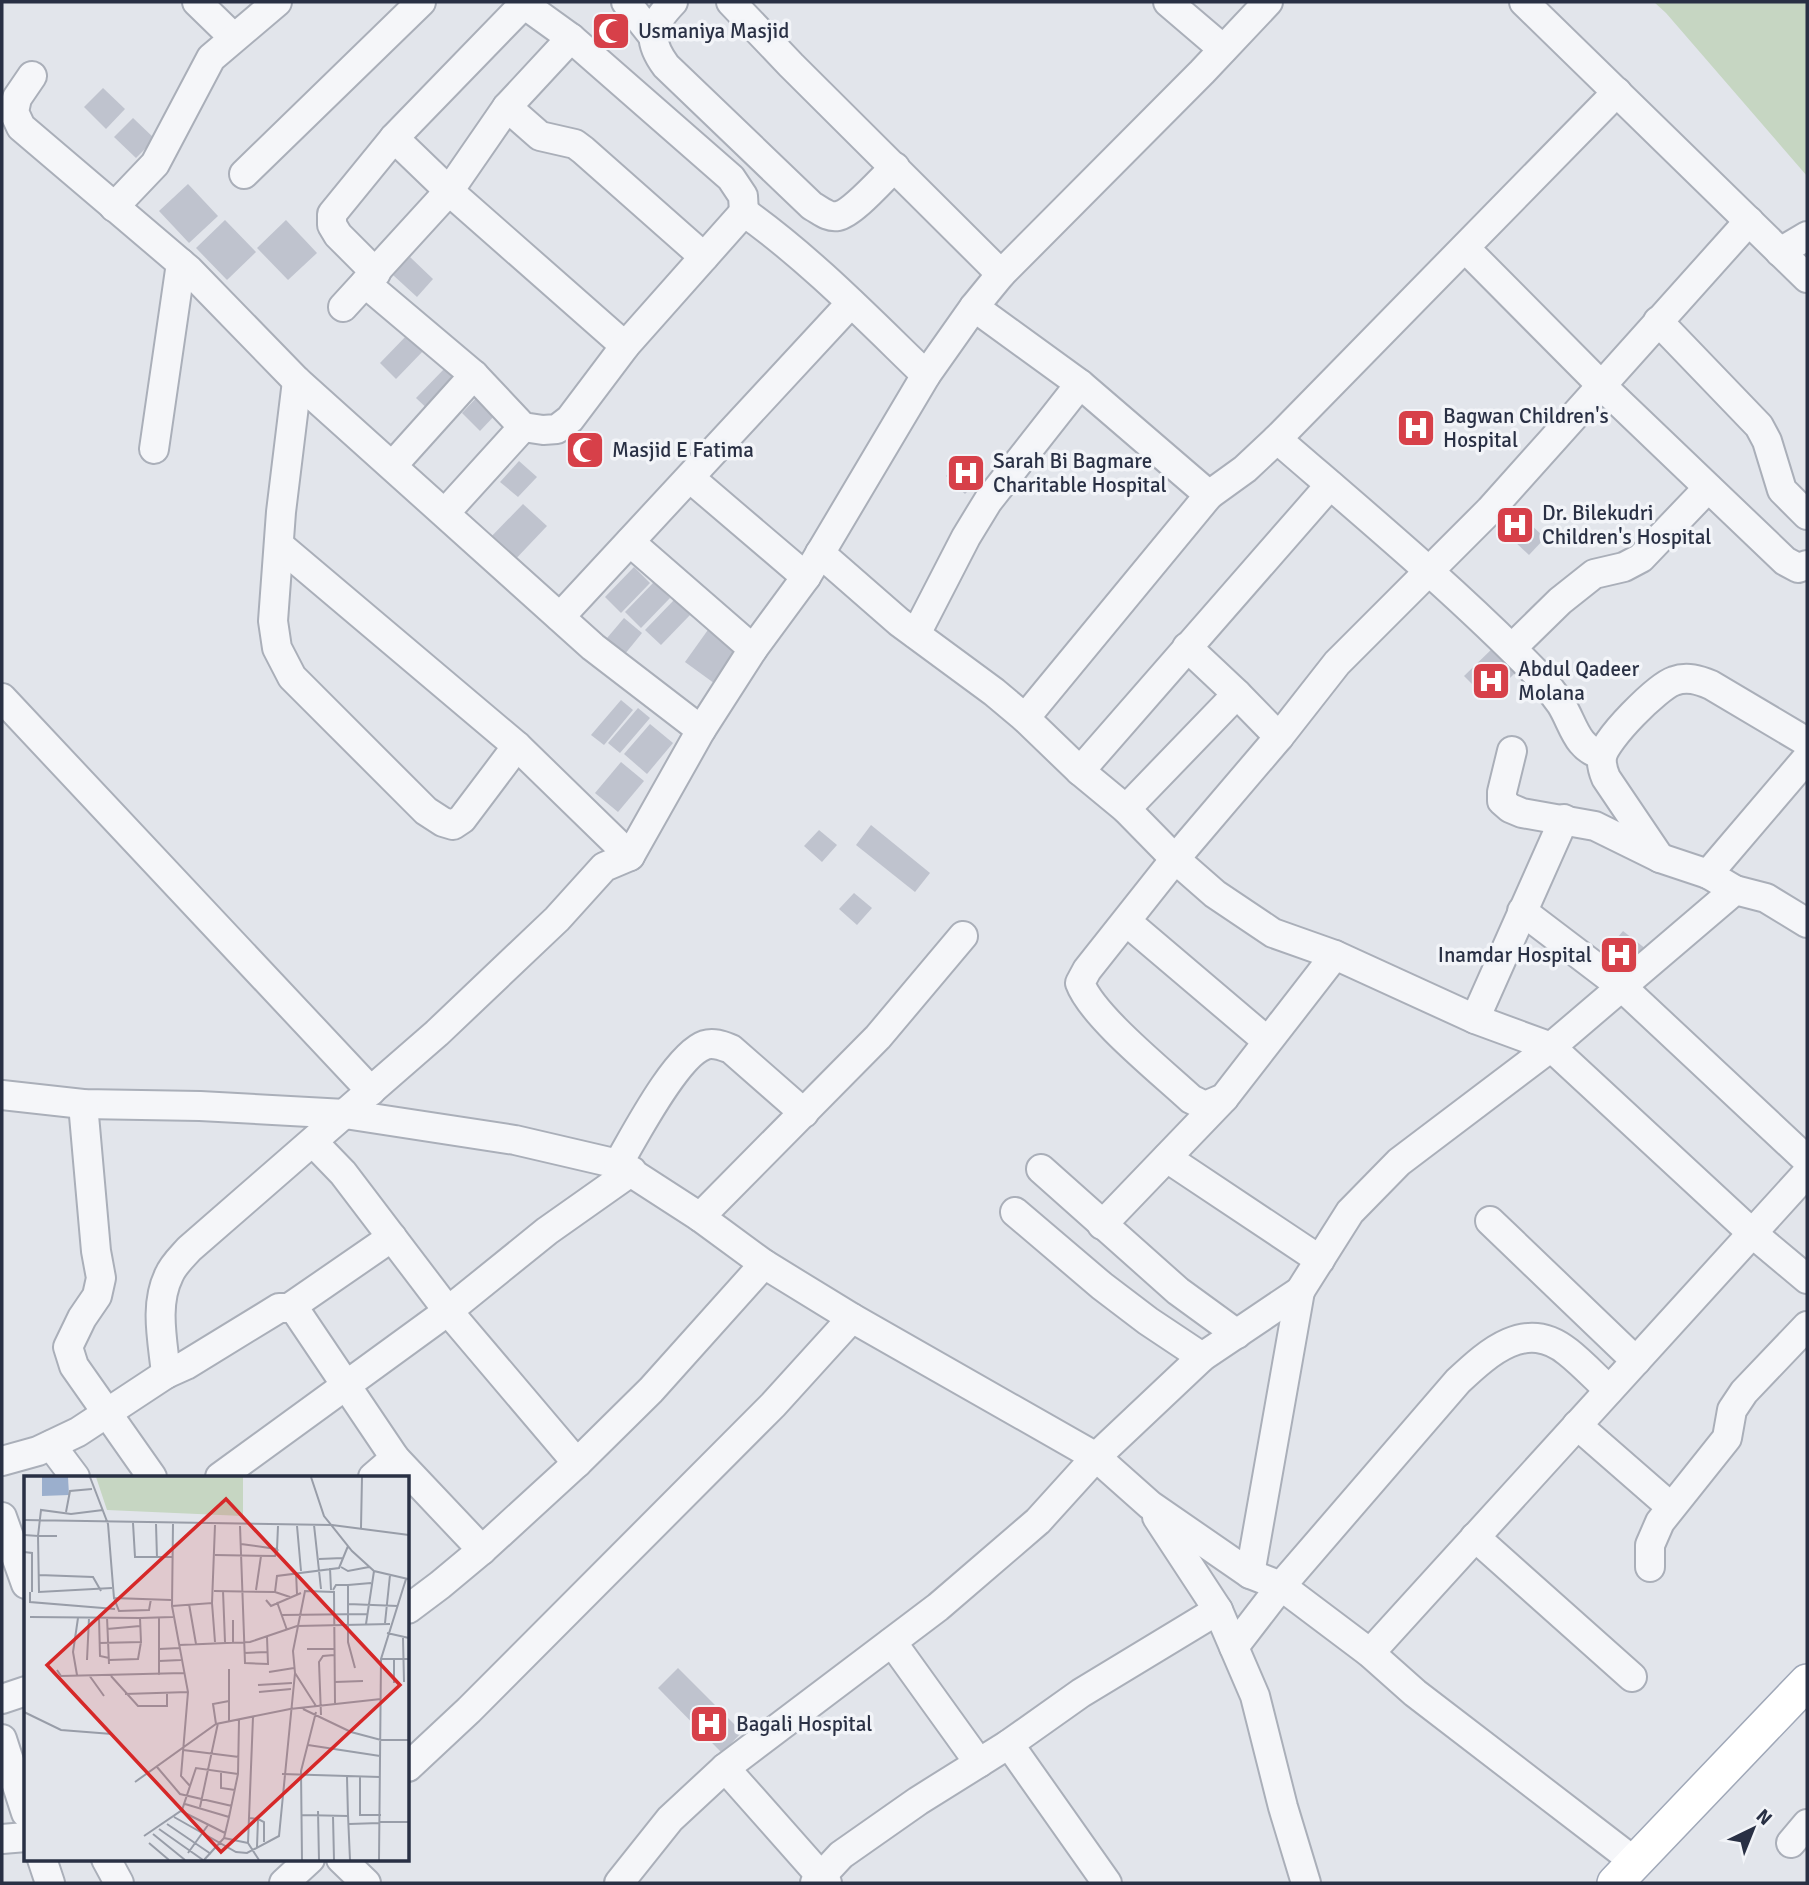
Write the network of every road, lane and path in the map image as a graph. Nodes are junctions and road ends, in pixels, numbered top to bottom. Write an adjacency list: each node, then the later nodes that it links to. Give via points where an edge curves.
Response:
1 (197, 2): 12 (street)
2 (277, 2): 12 (street)
3 (421, 2): 20 (street)
4 (626, 2): 11 (street)
5 (673, 2): 11 (street, via 660,15)
6 (732, 2): 19 (street)
7 (1168, 2): 14 (street)
8 (1268, 2): 14 (street)
9 (1524, 2): 16 (street)
10 (523, 3): 13 (street); 18 (street)
11 (653, 36): 19 (street, via 655,51 666,66 812,206 827,215 839,216 852,207)
12 (233, 37): 22 (street, via 211,58 155,164)
13 (571, 38): 17 (street); 23 (street, via 732,178 743,195)
14 (1223, 49): 30 (street)
15 (32, 76): 22 (street, via 17,98 14,112 21,127)
16 (1617, 92): 24 (street); 26 (street)
17 (508, 107): 21 (street); 28 (street, via 540,136 583,150)
18 (394, 138): 21 (street); 31 (street, via 332,214 332,225)
19 (895, 167): 30 (street)
20 (244, 174)
21 (449, 191): 31 (street); 37 (street)
22 (114, 207): 29 (street)
23 (744, 212): 28 (street); 33 (street)
24 (1749, 221): 27 (street); 36 (street)
25 (1807, 236): 27 (street)
26 (1465, 248): 42 (street); 44 (street)
27 (1780, 252): 32 (street)
28 (704, 257): 37 (street)
29 (181, 263): 40 (street); 45 (street)
30 (1001, 274): 35 (street)
31 (371, 278): 34 (street); 38 (street)
32 (1807, 278)
33 (851, 303): 39 (street); 47 (street)
34 (343, 307)
35 (974, 307): 39 (street); 41 (street)
36 (1658, 321): 42 (street); 52 (street, via 1759,426 1782,490)
37 (625, 346): 43 (street, via 570,419 557,429)
38 (474, 375): 43 (street); 46 (street)
39 (926, 375): 55 (street)
40 (297, 381): 46 (street); 54 (street)
41 (1080, 384): 50 (street); 59 (street, via 988,501)
42 (1601, 385): 49 (street); 57 (street)
43 (523, 427): 51 (street)
44 (1277, 439): 48 (street); 50 (street)
45 (154, 449)
46 (393, 465): 51 (street)
47 (690, 478): 53 (street); 55 (street)
48 (1330, 485): 57 (street); 60 (street)
49 (1708, 488): 56 (street, via 1785,561 1798,568); 61 (street, via 1641,558 1594,573)
50 (1209, 495): 65 (street)
51 (445, 513): 58 (street)
52 (1807, 515)
53 (630, 542): 58 (street); 62 (street)
54 (279, 545): 69 (street); 69 (street, via 273,621 277,648 292,677 426,811 453,825 462,819)
55 (813, 565): 59 (street); 62 (street)
56 (1807, 565)
57 (1429, 571): 61 (street); 67 (street, via 1337,663)
58 (560, 617): 66 (street)
59 (916, 634): 65 (street)
60 (1187, 647): 63 (street); 73 (street)
61 (1511, 648): 71 (street, via 1544,681 1577,738 1590,752)
62 (754, 649): 66 (street)
63 (1237, 694): 67 (street); 74 (street)
64 (2, 698): 90 (street)
65 (1026, 718): 73 (street)
66 (701, 730): 76 (street)
67 (1279, 737): 78 (street)
68 (1807, 742): 71 (street, via 1695,678 1675,681 1660,690 1611,739)
69 (517, 746): 76 (street)
70 (1512, 751): 75 (street, via 1502,801 1522,813)
71 (1602, 755): 77 (street, via 1606,778)
72 (1807, 758): 79 (street)
73 (1080, 771): 74 (street)
74 (1126, 809): 78 (street)
75 (1564, 819): 77 (street, via 1595,826); 81 (street)
76 (630, 856): 90 (street, via 604,867 557,919)
77 (1660, 858): 79 (street)
78 (1175, 859): 83 (street); 85 (street, via 1215,894 1273,933)
79 (1708, 874): 80 (street)
80 (1735, 890): 82 (street, via 1766,898); 86 (street)
81 (1522, 911): 86 (street); 87 (street)
82 (1807, 921)
83 (1127, 922): 88 (street); 92 (street, via 1087,970 1080,983 1084,995 1191,1099 1205,1106)
84 (963, 936): 94 (street, via 878,1037)
85 (1335, 955): 87 (street); 88 (street)
86 (1622, 987): 89 (street); 98 (street)
87 (1475, 1019): 89 (street)
88 (1266, 1040): 92 (street)
89 (1551, 1047): 106 (street); 108 (street, via 1390,1170 1350,1212)
90 (371, 1091): 95 (street)
91 (2, 1095): 93 (street)
92 (1224, 1098): 97 (street)
93 (83, 1104): 95 (street); 122 (street, via 102,1278 68,1347 74,1366)
94 (804, 1112): 99 (street, via 731,1049 705,1044 670,1079); 103 (street)
95 (345, 1114): 96 (street); 99 (street, via 515,1140)
96 (313, 1142): 107 (street); 119 (street, via 189,1249 170,1272 160,1321)
97 (1167, 1158): 105 (street); 108 (street)
98 (1807, 1160)
99 (625, 1168): 103 (street); 113 (street)
100 (1041, 1169): 105 (street)
101 (1807, 1173): 106 (street)
102 (1015, 1212): 117 (street, via 1111,1293)
103 (700, 1217): 109 (street)
104 (1490, 1221): 118 (street)
105 (1102, 1225): 116 (street, via 1178,1291)
106 (1752, 1233): 110 (street); 118 (street)
107 (392, 1237): 112 (street); 113 (street)
108 (1320, 1260): 111 (street)
109 (764, 1264): 114 (street); 128 (street)
110 (1807, 1279)
111 (1300, 1291): 116 (street); 139 (street)
112 (289, 1308): 119 (street, via 279,1308); 120 (street, via 296,1311)
113 (448, 1311): 120 (street); 128 (street)
114 (852, 1318): 125 (street); 154 (street, via 773,1405)
115 (1807, 1326): 134 (street, via 1744,1392 1732,1410 1727,1438)
116 (1237, 1334): 117 (street)
117 (1202, 1357): 125 (street)
118 (1636, 1360): 121 (street)
119 (166, 1374): 122 (street)
120 (346, 1386): 126 (street); 131 (street)
121 (1609, 1390): 123 (street); 141 (street, via 1566,1350 1540,1338 1510,1341 1488,1353 1458,1381)
122 (108, 1411): 124 (street); 130 (street)
123 (1577, 1425): 134 (street); 136 (street)
124 (51, 1445): 127 (street); 129 (street)
125 (1096, 1457): 133 (street); 144 (street, via 1038,1521)
126 (395, 1458): 132 (street); 137 (street)
127 (2, 1461)
128 (578, 1463): 137 (street)
129 (74, 1476)
130 (151, 1476)
131 (221, 1476)
132 (374, 1476)
133 (1150, 1505): 139 (street); 143 (street)
134 (1671, 1507): 138 (street, via 1650,1545)
135 (2, 1517): 140 (street)
136 (1475, 1537): 146 (street); 147 (street)
137 (482, 1550): 142 (street)
138 (1650, 1567)
139 (1250, 1574): 141 (street)
140 (24, 1578)
141 (1281, 1586): 145 (street); 146 (street)
142 (410, 1608)
143 (1218, 1610): 145 (street); 152 (street, via 1081,1693)
144 (892, 1642): 153 (street); 155 (street)
145 (1234, 1647): 171 (street, via 1255,1696)
146 (1370, 1653): 163 (street)
147 (1632, 1676)
148 (1807, 1682): 163 (main road)
149 (24, 1692): 150 (street)
150 (2, 1699)
151 (2, 1739): 156 (street)
152 (1009, 1744): 153 (street); 170 (street)
153 (979, 1763): 164 (street, via 861,1840 841,1855)
154 (410, 1765)
155 (724, 1768): 164 (street); 169 (street, via 670,1819)
156 (24, 1806)
157 (24, 1837): 158 (street)
158 (2, 1839)
159 (41, 1860): 165 (street)
160 (107, 1860): 166 (street)
161 (309, 1860): 167 (street)
162 (342, 1860): 168 (street)
163 (1625, 1872)
164 (821, 1881)
165 (50, 1883)
166 (119, 1883)
167 (284, 1883)
168 (366, 1883)
169 (619, 1883)
170 (1107, 1883)
171 (1306, 1883)

